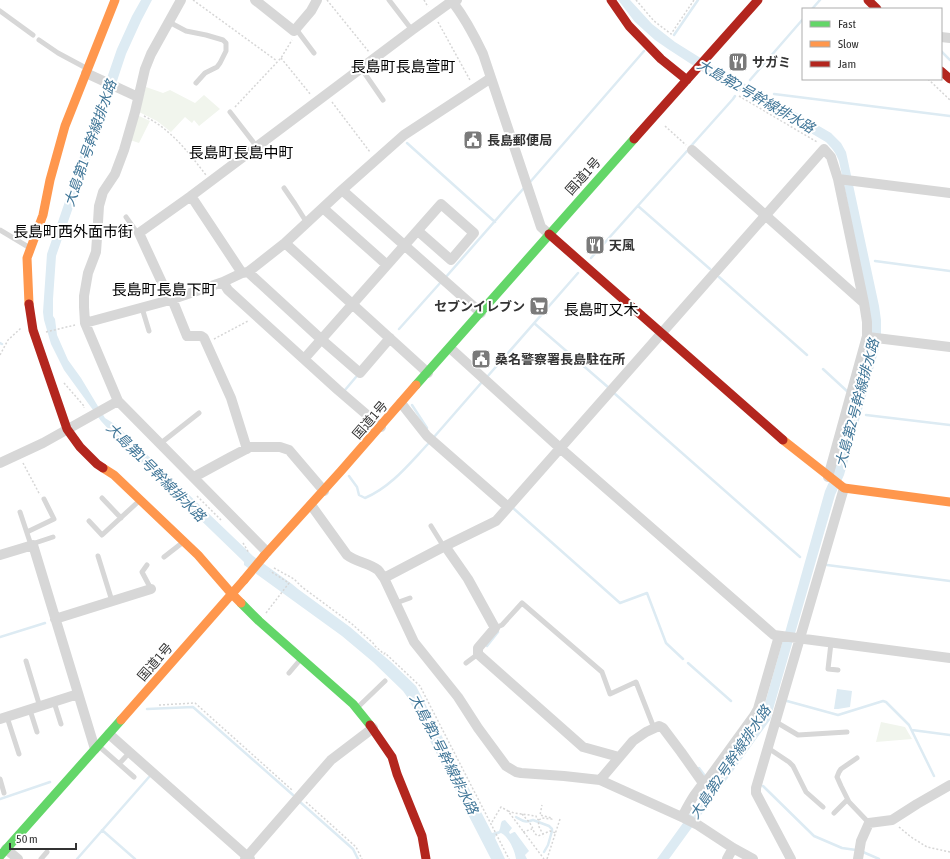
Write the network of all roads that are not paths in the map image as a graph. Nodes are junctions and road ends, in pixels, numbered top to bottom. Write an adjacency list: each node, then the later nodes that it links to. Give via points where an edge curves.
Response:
1 (115, 0): 19 (main road)
2 (181, 0): 12 (street)
3 (255, 0): 13 (street)
4 (317, 0): 13 (street)
5 (389, 0): 14 (lane)
6 (611, 0): 23 (main road, via 629,26 661,59)
7 (758, 0): 23 (main road, 国道1号)
8 (868, 0): 10 (main road)
9 (454, 1): 14 (street); 21 (street, via 477,42)
10 (876, 8)
11 (0, 11): 15 (lane)
12 (169, 22): 24 (lane, via 186,31 206,34 226,43 226,52 220,63); 25 (street, via 151,54)
13 (295, 30): 17 (lane)
14 (412, 30): 18 (street)
15 (34, 35)
16 (39, 40): 19 (lane)
17 (314, 53)
18 (361, 68): 26 (lane); 28 (street)
19 (87, 70): 25 (street); 45 (main road, via 65,126 43,214)
20 (942, 71): 22 (main road)
21 (492, 78): 32 (street, via 404,135); 42 (street, via 541,227)
22 (950, 79)
23 (687, 80): 42 (main road, 国道1号)
24 (196, 83)
25 (138, 98): 54 (street, via 118,167 100,199 96,252 86,285)
26 (383, 100)
27 (230, 112): 28 (lane)
28 (257, 147): 34 (street)
29 (692, 150): 36 (street)
30 (839, 179): 33 (street); 36 (street, via 831,157 824,149); 50 (street)
31 (284, 188): 38 (lane)
32 (342, 190): 35 (street); 44 (street)
33 (950, 193)
34 (191, 196): 41 (street); 47 (street)
35 (323, 208): 38 (street); 46 (street)
36 (766, 215): 50 (street); 56 (street)
37 (126, 218): 41 (lane)
38 (306, 223): 43 (street)
39 (0, 230): 45 (lane)
40 (418, 231): 40 (street, via 441,204 474,233 451,260); 44 (street)
41 (138, 232): 49 (street)
42 (549, 234): 53 (main road, 国道1号); 56 (main road)
43 (285, 243): 47 (street); 51 (street)
44 (405, 245): 46 (street); 53 (street)
45 (31, 249): 68 (main road, via 27,258 33,330)
46 (387, 265): 51 (street)
47 (245, 273): 48 (street); 59 (street)
48 (223, 282): 49 (street); 62 (street, via 228,290)
49 (171, 300): 52 (street); 71 (street, via 187,336 204,338 231,398)
50 (864, 303): 74 (street, via 868,322 867,336)
51 (352, 304): 58 (street); 59 (street)
52 (142, 308): 54 (street); 55 (lane)
53 (480, 313): 61 (main road, 国道1号)
54 (85, 323): 64 (street)
55 (149, 331)
56 (662, 333): 70 (street); 74 (main road)
57 (868, 336): 60 (street)
58 (390, 338): 59 (street, via 360,373); 63 (street)
59 (322, 340): 62 (street)
60 (950, 347)
61 (450, 348): 63 (main road, 国道1号); 70 (street)
62 (304, 359): 67 (street)
63 (428, 373): 65 (main road, 国道1号)
64 (114, 403): 68 (street); 69 (street)
65 (401, 403): 67 (main road, 国道1号); 82 (street, via 427,436)
66 (199, 413): 69 (lane)
67 (381, 427): 76 (main road, 国道1号)
68 (68, 430): 72 (street); 79 (main road, via 97,464 114,475)
69 (161, 443): 73 (street)
70 (560, 448): 82 (street); 105 (street, via 774,635)
71 (247, 449): 73 (street); 76 (street, via 280,447 289,450)
72 (0, 463)
73 (194, 477): 92 (street)
74 (828, 477): 75 (main road)
75 (843, 487): 80 (main road); 106 (street)
76 (324, 491): 81 (main road, 国道1号)
77 (102, 498): 84 (lane)
78 (44, 499): 87 (lane, via 54,519)
79 (140, 500): 84 (lane); 89 (main road)
80 (950, 502)
81 (311, 505): 92 (main road, 国道1号); 97 (street, via 347,555 378,570)
82 (508, 507): 91 (street, via 496,521)
83 (20, 512): 87 (lane)
84 (121, 518): 85 (lane, via 102,535)
85 (89, 522)
86 (431, 526): 91 (lane)
87 (26, 532): 90 (lane)
88 (53, 537): 90 (lane)
89 (184, 541): 95 (lane); 99 (main road)
90 (32, 545): 93 (street); 103 (street)
91 (444, 546): 97 (street); 104 (street, via 468,579)
92 (266, 554): 99 (main road, 国道1号, bridge)
93 (0, 555)
94 (98, 556): 101 (lane)
95 (164, 557)
96 (147, 564): 98 (lane, via 142,572)
97 (384, 578): 102 (street)
98 (151, 588): 101 (street)
99 (231, 594): 110 (main road); 127 (main road, 国道1号)
100 (410, 598): 102 (lane)
101 (112, 601): 103 (street)
102 (396, 603): 137 (street, via 414,642 458,697 506,766 521,773)
103 (55, 619): 116 (street)
104 (495, 628): 108 (street, via 478,648); 124 (lane, via 502,625 522,603 602,672 610,694 636,682)
105 (780, 636): 106 (street); 138 (street, via 758,709)
106 (798, 638): 107 (street); 121 (street)
107 (831, 643): 109 (street); 113 (lane, via 828,669)
108 (478, 654): 112 (lane); 132 (street, via 583,747)
109 (950, 658)
110 (302, 659): 114 (lane); 119 (main road)
111 (26, 661): 118 (lane)
112 (466, 663)
113 (838, 670)
114 (289, 673)
115 (385, 681): 119 (lane)
116 (78, 694): 117 (street); 128 (street)
117 (54, 702): 118 (street); 122 (lane)
118 (35, 708): 120 (street); 125 (lane)
119 (356, 709): 123 (main road)
120 (4, 718): 131 (lane)
121 (776, 722): 126 (lane, via 798,735); 129 (street)
122 (61, 724)
123 (372, 728): 149 (street, via 331,760); 152 (main road, via 392,757 422,836)
124 (654, 728): 132 (street, via 633,741); 138 (street, via 663,728)
125 (37, 732)
126 (847, 732)
127 (109, 734): 128 (main road, 国道1号); 130 (street)
128 (97, 748): 134 (lane); 147 (main road, 国道1号)
129 (768, 748): 142 (lane, via 793,766 806,792); 155 (street, via 756,793)
130 (130, 752): 134 (lane); 149 (street)
131 (19, 754)
132 (619, 757): 137 (street)
133 (857, 758): 141 (lane, via 839,772 838,777)
134 (120, 764): 135 (lane)
135 (134, 777)
136 (0, 779): 140 (lane)
137 (600, 780): 144 (street)
138 (703, 783): 144 (street, via 692,797)
139 (950, 785): 145 (street, via 892,820)
140 (4, 793)
141 (847, 800): 143 (lane); 145 (lane)
142 (823, 808)
143 (834, 813)
144 (683, 818): 146 (street)
145 (869, 823): 156 (street, via 861,841)
146 (733, 848): 153 (street); 154 (street)
147 (3, 852): 150 (street)
148 (47, 852): 151 (lane)
149 (247, 858)
150 (18, 859)
151 (41, 859)
152 (426, 859)
153 (727, 859)
154 (753, 859)
155 (792, 859)
156 (858, 859)

